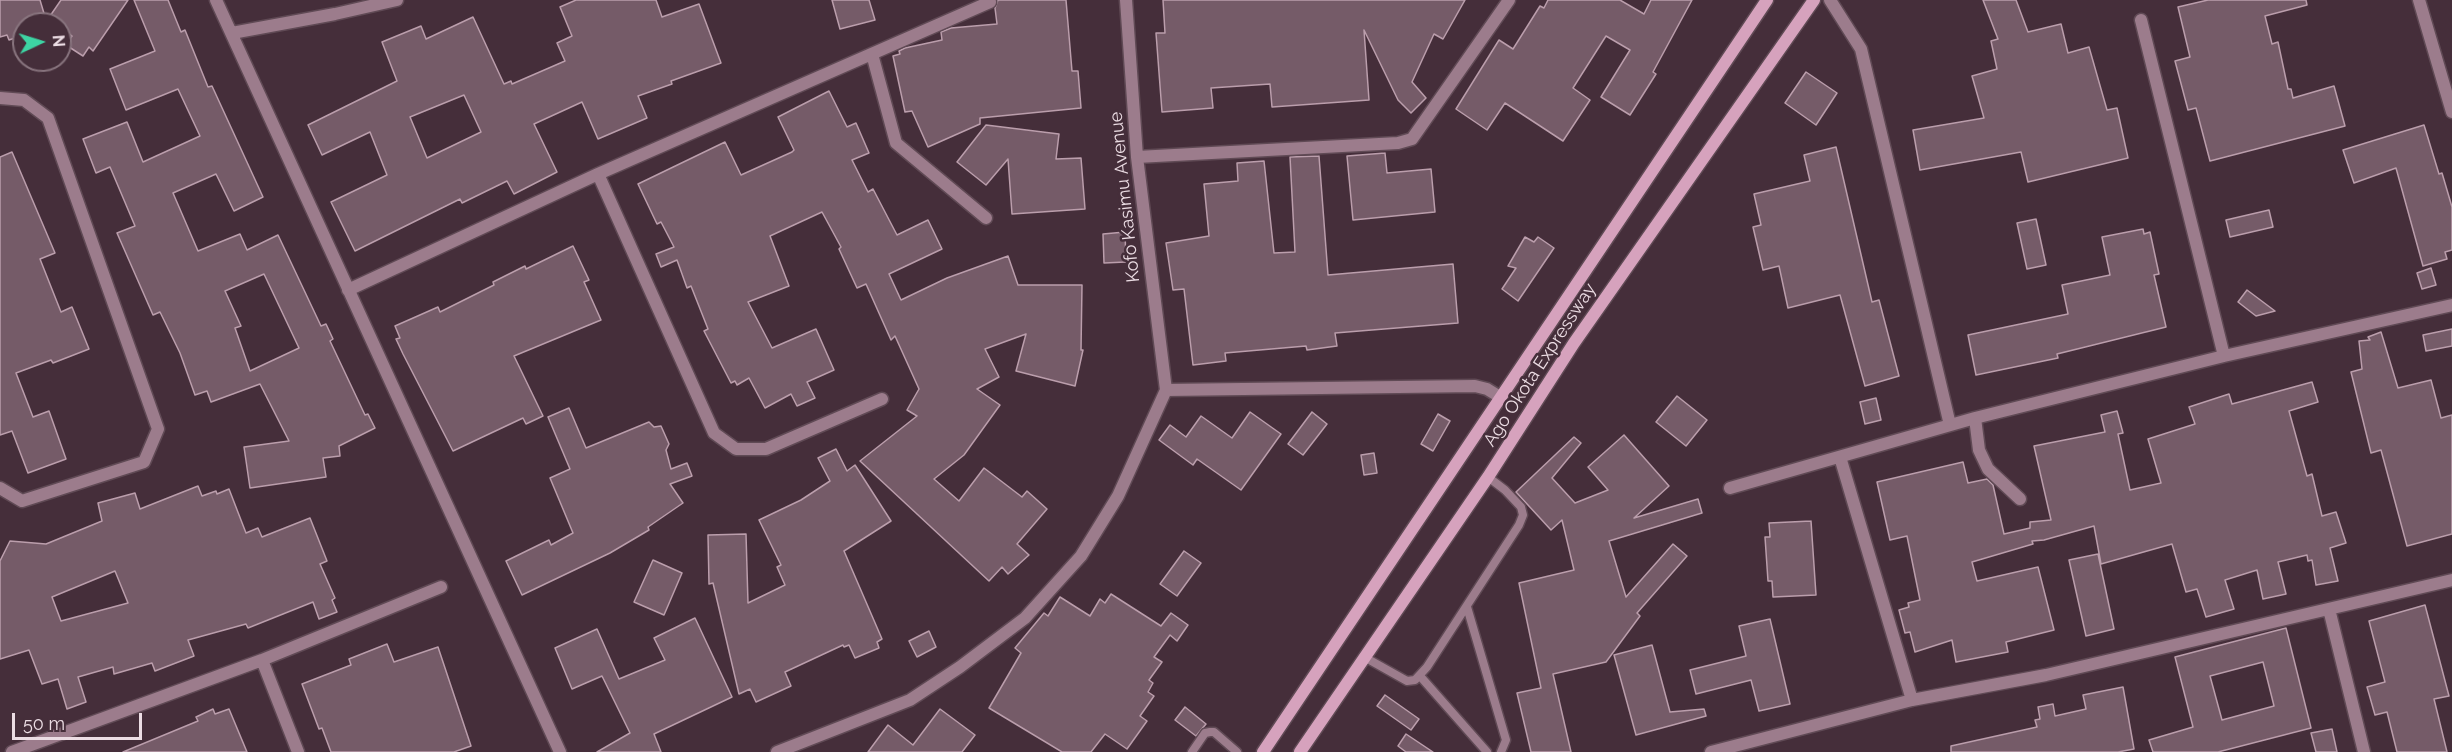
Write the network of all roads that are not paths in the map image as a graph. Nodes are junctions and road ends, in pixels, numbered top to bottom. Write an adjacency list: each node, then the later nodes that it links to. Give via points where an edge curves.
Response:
1 (216, 0): 11 (street)
2 (397, 0): 11 (street)
3 (1126, 0): 15 (street, Kofo Kasimu Avenue)
4 (1509, 0): 15 (street, via 1412,139 1398,143)
5 (1767, 0): 22 (main road, Ago Okota Expressway)
6 (1814, 0): 27 (main road, Ago Okota Expressway, via 1574,343)
7 (1830, 0): 25 (street, via 1861,49)
8 (2419, 0): 14 (street)
9 (990, 2): 12 (street)
10 (2141, 20): 20 (street)
11 (232, 33): 18 (street)
12 (872, 54): 16 (street); 17 (street, via 896,143)
13 (0, 98): 28 (street, via 24,100 48,118 158,429 144,462 22,501)
14 (2452, 112)
15 (1137, 157): 21 (street, Kofo Kasimu Avenue)
16 (598, 174): 18 (street); 23 (street, via 714,434 736,449 766,449)
17 (986, 218)
18 (348, 290): 41 (street)
19 (2452, 305): 20 (street)
20 (2224, 356): 24 (street)
21 (1166, 390): 22 (street, via 1463,386 1486,389); 42 (street, via 1106,516 1081,556 1025,618 910,700)
22 (1500, 397): 45 (main road, Ago Okota Expressway)
23 (882, 399)
24 (1975, 418): 25 (street); 30 (street, via 1979,450 1988,470)
25 (1950, 425): 26 (street)
26 (1840, 457): 29 (street); 38 (street)
27 (1488, 477): 33 (lane, via 1521,507 1523,515); 35 (main road, Ago Okota Expressway)
28 (0, 488)
29 (1730, 488)
30 (2020, 499)
31 (2452, 580): 34 (street)
32 (441, 587): 36 (street)
33 (1467, 607): 37 (lane); 48 (lane, via 1506,741)
34 (2329, 609): 38 (street, via 2046,675); 50 (street)
35 (1366, 658): 37 (lane, via 1407,681); 46 (main road, Ago Okota Expressway)
36 (262, 660): 39 (street); 40 (street)
37 (1420, 676): 47 (lane)
38 (1912, 700): 49 (street)
39 (12, 752)
40 (298, 752)
41 (560, 752)
42 (777, 752)
43 (1192, 752): 44 (lane, via 1205,733 1214,732)
44 (1237, 752)
45 (1263, 752)
46 (1300, 752)
47 (1487, 752)
48 (1501, 752)
49 (1711, 752)
50 (2364, 752)

